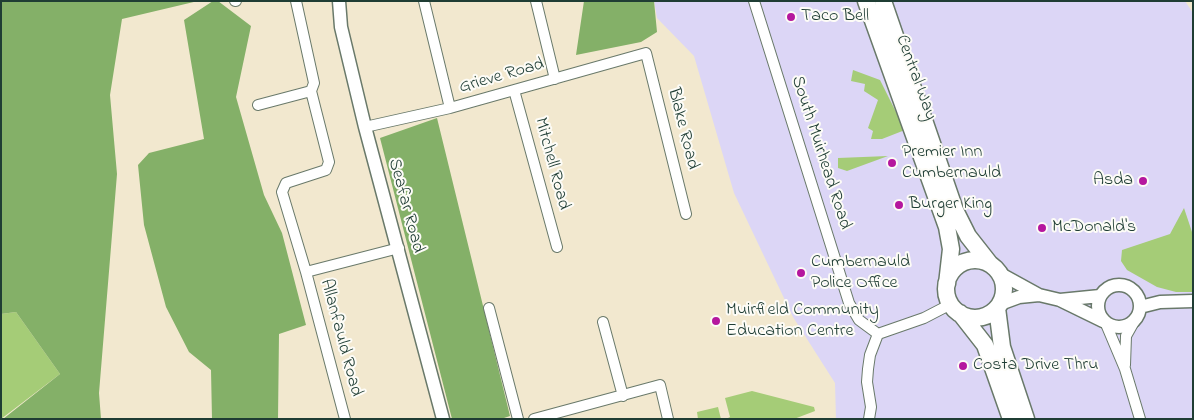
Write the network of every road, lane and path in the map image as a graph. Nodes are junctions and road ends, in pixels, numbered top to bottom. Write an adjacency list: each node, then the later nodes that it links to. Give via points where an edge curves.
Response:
1 (296, 1): 14 (street, via 314,84)
2 (339, 1): 17 (street, Seafar Road, via 341,28)
3 (424, 1): 16 (street)
4 (536, 1): 12 (street)
5 (754, 1): 35 (street, South Muirhead Road, via 849,303 859,320)
6 (860, 1): 10 (main road)
7 (866, 1): 10 (main road, Central Way)
8 (883, 1): 10 (main road, Central Way)
9 (888, 1): 10 (main road)
10 (885, 30): 21 (main road, Central Way, via 955,210 968,236); 23 (main road, Central Way, via 947,227 952,249)
11 (646, 53): 12 (street, Grieve Road); 18 (street, Blake Road)
12 (555, 79): 13 (street, Grieve Road)
13 (514, 90): 16 (street, Grieve Road); 19 (street, Mitchell Road)
14 (310, 91): 15 (street); 22 (street, via 329,162 326,170 286,183 282,192)
15 (258, 105)
16 (450, 108): 17 (street, Grieve Road)
17 (365, 127): 20 (street, Seafar Road)
18 (686, 214)
19 (557, 247)
20 (399, 248): 22 (street, Allanfauld Road); 39 (street, Seafar Road)
21 (995, 269): 23 (main road, via 976,260 961,264 953,270); 24 (street); 28 (main road, via 1004,292)
22 (306, 272): 38 (street, Allanfauld Road)
23 (947, 284): 31 (main road, via 947,292)
24 (1039, 295): 26 (street); 28 (street, via 1019,297)
25 (1100, 296): 26 (street); 29 (street, via 1108,288 1127,287 1137,295); 34 (street, via 1097,306)
26 (1060, 300): 34 (street)
27 (1193, 301): 29 (street, via 1160,302)
28 (998, 306): 31 (main road, via 987,315 976,318); 45 (main road, via 1002,347)
29 (1140, 307): 32 (street)
30 (489, 308): 40 (street)
31 (956, 309): 35 (street); 44 (main road, via 985,345)
32 (1135, 320): 34 (street, via 1118,328); 36 (street, via 1126,336)
33 (603, 322): 37 (street)
34 (1104, 322): 36 (street)
35 (878, 334): 43 (street, via 870,355 867,382 871,407)
36 (1125, 368): 46 (street)
37 (622, 396): 41 (street); 42 (street, via 660,385)
38 (345, 419)
39 (443, 419)
40 (518, 419)
41 (534, 419)
42 (668, 419)
43 (869, 419)
44 (1011, 419)
45 (1026, 419)
46 (1140, 419)

